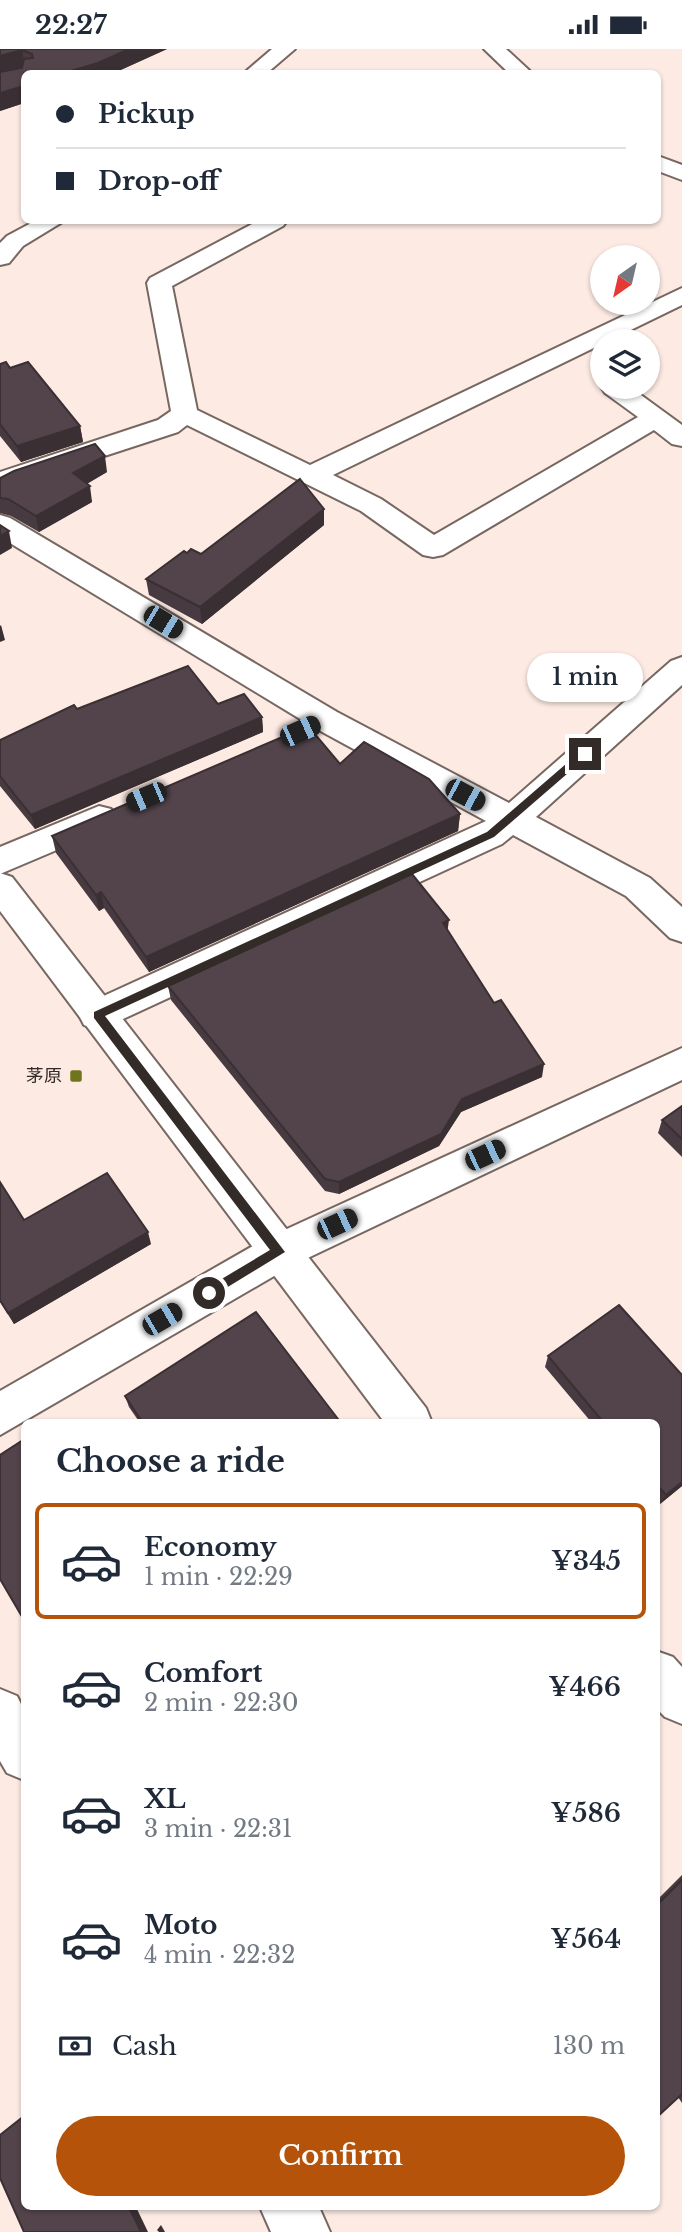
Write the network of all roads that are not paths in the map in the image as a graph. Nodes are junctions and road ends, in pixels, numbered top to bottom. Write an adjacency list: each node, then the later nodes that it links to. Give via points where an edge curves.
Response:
1 (285, 49): 3 (street)
2 (494, 49): 4 (street)
3 (258, 70)
4 (518, 70)
5 (661, 164): 6 (street)
6 (682, 173)
7 (45, 224): 9 (street)
8 (269, 224): 14 (street, via 159,283)
9 (5, 242)
10 (682, 295): 11 (street)
11 (564, 349): 12 (street); 17 (street)
12 (590, 369)
13 (630, 399): 15 (street)
14 (184, 414): 17 (street); 18 (street, via 168,426)
15 (656, 418): 16 (street); 17 (street, via 433,548 371,505)
16 (682, 438)
17 (311, 475)
18 (0, 481)
19 (0, 524): 21 (street)
20 (682, 668): 24 (street)
21 (326, 720): 22 (street); 24 (street)
22 (287, 736)
23 (121, 808): 25 (street)
24 (511, 820): 27 (street, via 638,887); 28 (street, via 490,835)
25 (0, 861)
26 (0, 886): 28 (street)
27 (682, 928)
28 (97, 1015): 30 (street)
29 (682, 1063): 30 (street)
30 (279, 1252): 31 (street); 32 (street)
31 (0, 1414)
32 (408, 1419)
33 (660, 1678): 34 (street)
34 (682, 1700)
35 (0, 1713): 36 (street)
36 (21, 1751)
37 (290, 2210): 38 (street)
38 (302, 2232)

